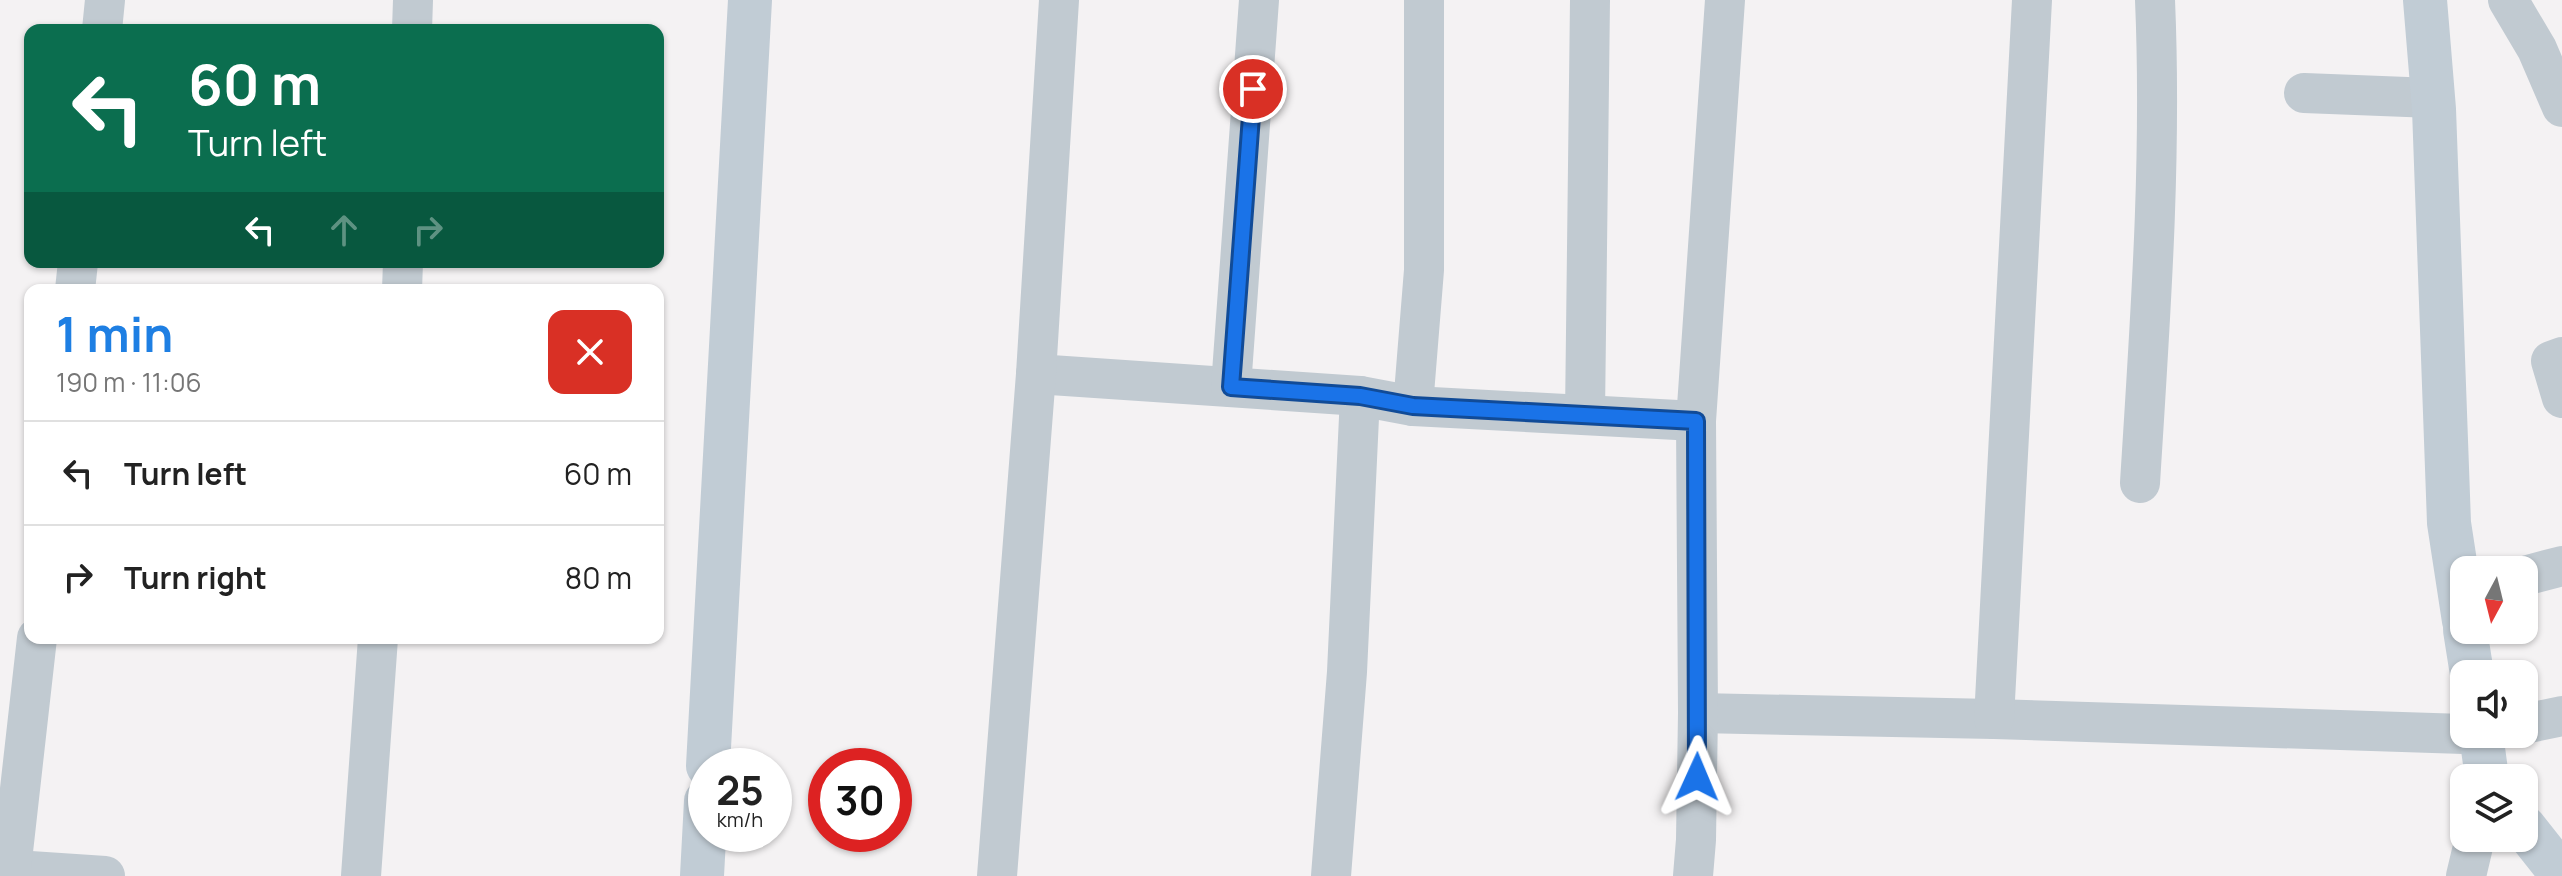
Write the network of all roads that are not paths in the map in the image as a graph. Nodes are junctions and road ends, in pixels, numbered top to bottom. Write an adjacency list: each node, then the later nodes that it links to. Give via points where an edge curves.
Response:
1 (105, 0): 13 (street)
2 (413, 0): 14 (street)
3 (750, 0): 37 (street)
4 (1059, 0): 19 (street)
5 (1259, 0): 20 (street)
6 (1424, 0): 23 (street, via 1424,270)
7 (1590, 0): 24 (street)
8 (1725, 0): 25 (street)
9 (2032, 0): 34 (street)
10 (2155, 0): 26 (street, via 2156,225)
11 (2425, 0): 16 (street)
12 (2508, 0): 17 (street)
13 (103, 24)
14 (412, 24)
15 (2304, 93): 16 (street)
16 (2433, 98): 27 (street)
17 (2562, 107)
18 (2562, 357): 22 (street, via 2551,361)
19 (1036, 374): 20 (street); 46 (street)
20 (1231, 387): 21 (street)
21 (1360, 396): 23 (street); 47 (street)
22 (2562, 398)
23 (1413, 406): 24 (street)
24 (1585, 415): 25 (street)
25 (1696, 421): 32 (street)
26 (2140, 483)
27 (2454, 556)
28 (2562, 566): 29 (street)
29 (2538, 572)
30 (36, 644): 41 (street)
31 (378, 644): 44 (street)
32 (1698, 713): 34 (street); 48 (street)
33 (2562, 716): 35 (street)
34 (1994, 719): 36 (street)
35 (2538, 721)
36 (2450, 733)
37 (709, 748)
38 (2538, 845): 42 (street)
39 (703, 852): 45 (street)
40 (2472, 852): 49 (street)
41 (5, 869): 43 (street)
42 (2562, 875)
43 (105, 876)
44 (361, 876)
45 (702, 876)
46 (997, 876)
47 (1331, 876)
48 (1693, 876)
49 (2466, 876)

